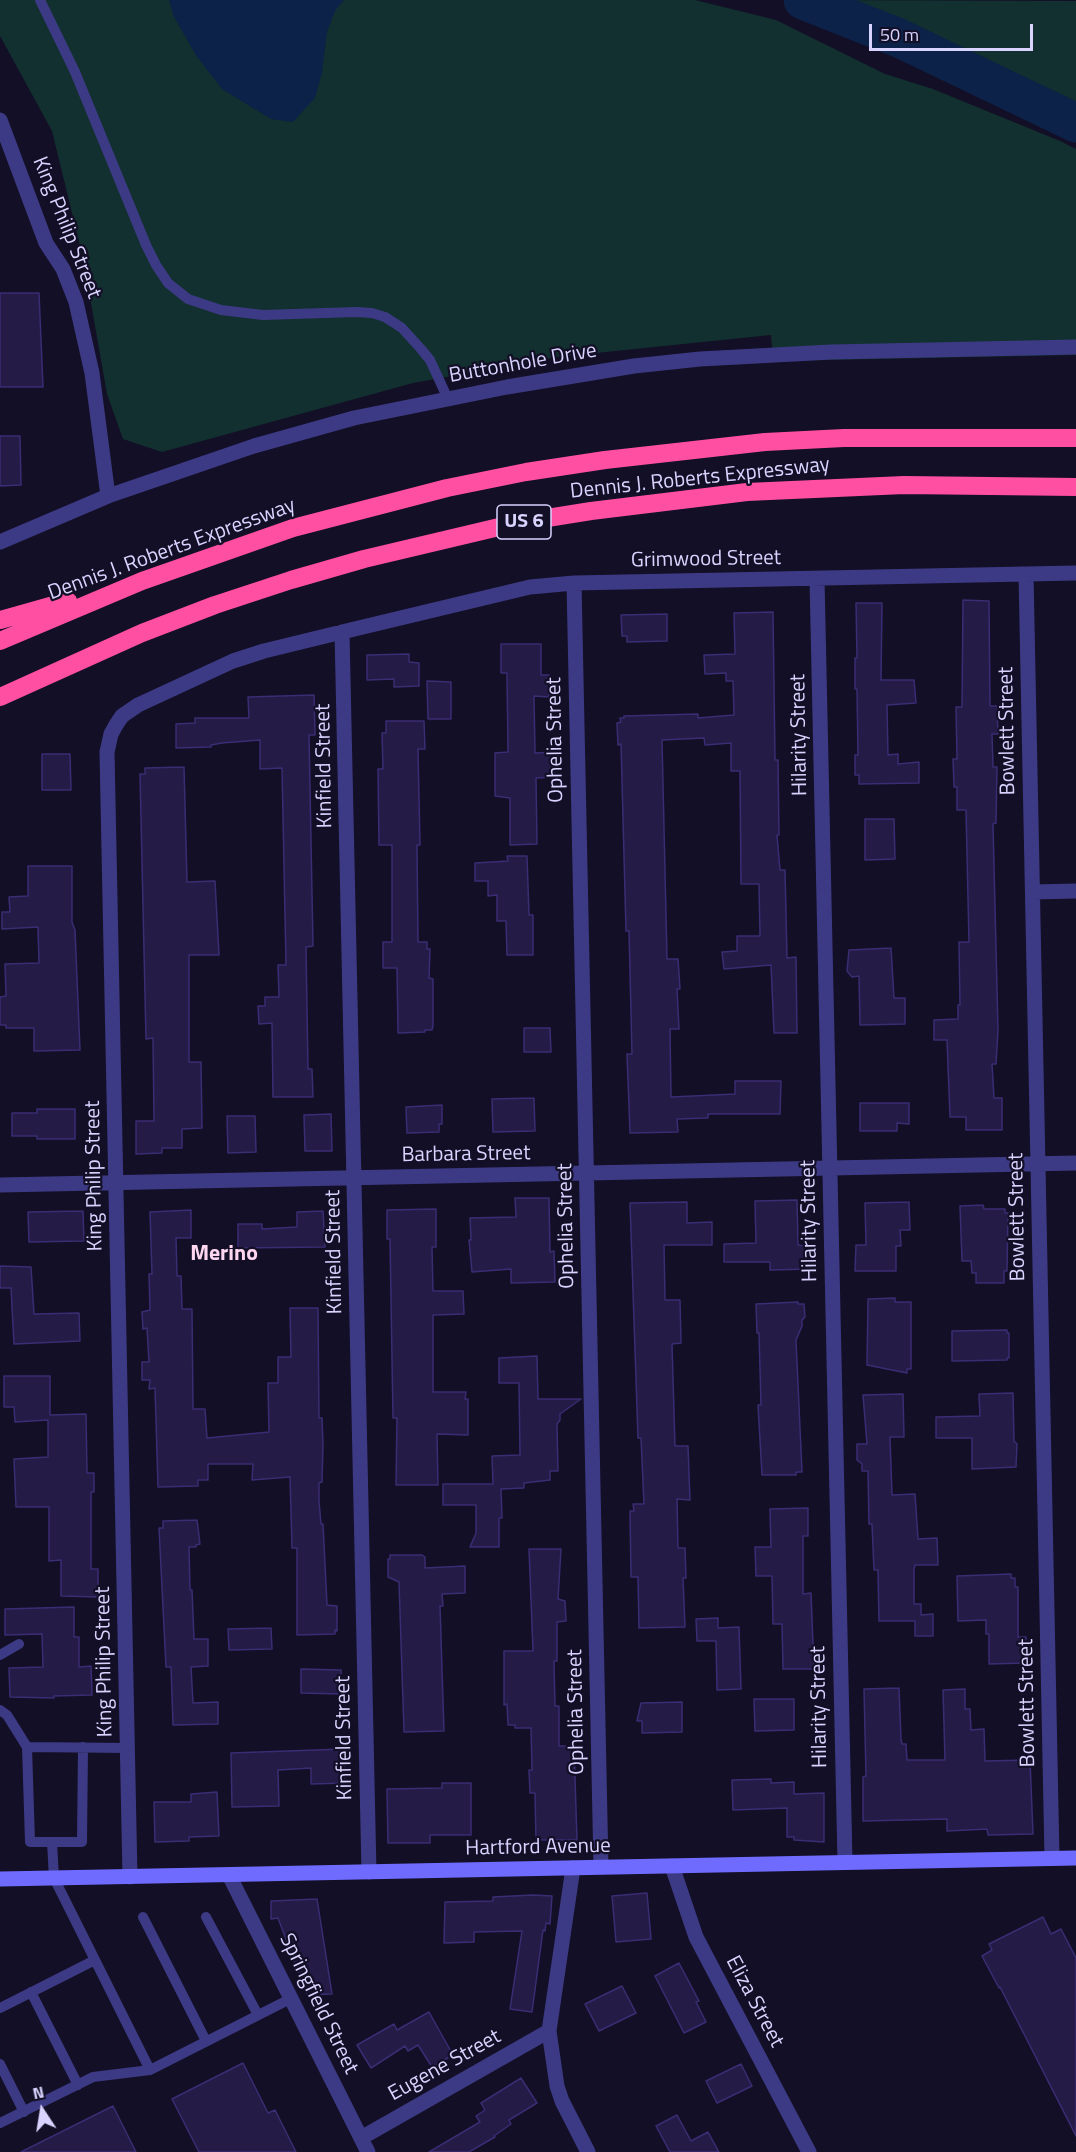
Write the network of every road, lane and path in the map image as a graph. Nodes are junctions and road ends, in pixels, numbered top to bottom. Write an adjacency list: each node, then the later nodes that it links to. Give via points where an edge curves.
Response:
1 (40, 0): 4 (lane, via 75,72 146,245 168,283 188,299 221,310 263,315 357,312 385,317 402,328 430,360)
2 (0, 120): 7 (street, King Philip Street, via 46,243 63,268 76,302 92,373)
3 (1076, 347): 4 (street, Buttonhole Drive, via 700,359 570,376)
4 (448, 399): 7 (street, Buttonhole Drive, via 293,435)
5 (1076, 438): 12 (highway, Dennis J. Roberts Expressway / US 6, via 844,438 765,442 594,461 447,488 359,510 282,532)
6 (1076, 487): 17 (highway, Dennis J. Roberts Expressway / US 6, via 904,485 747,492 516,523 363,559 237,598 142,633)
7 (108, 496): 8 (street, Buttonhole Drive)
8 (0, 542)
9 (1076, 573): 10 (street, Grimwood Street)
10 (1026, 574): 11 (street, Grimwood Street); 19 (street, Bowlett Street)
11 (817, 579): 13 (street, Grimwood Street); 22 (street, Hilarity Street)
12 (142, 581): 14 (highway); 16 (highway, Dennis J. Roberts Expressway / US 6)
13 (574, 583): 15 (street, Grimwood Street, via 509,591); 23 (street, Ophelia Street)
14 (0, 620)
15 (342, 632): 24 (street, Kinfield Street); 25 (street, King Philip Street, via 264,651 200,675 128,711 111,734 107,752)
16 (0, 641)
17 (0, 697)
18 (1076, 891): 19 (street)
19 (1033, 892): 21 (street, Bowlett Street)
20 (1076, 1163): 21 (street, Barbara Street)
21 (1038, 1164): 22 (street, Barbara Street); 34 (street, Bowlett Street)
22 (830, 1168): 23 (street, Barbara Street); 36 (street, Hilarity Street)
23 (587, 1173): 24 (street, Barbara Street); 38 (street, Ophelia Street)
24 (354, 1178): 25 (street, Barbara Street); 40 (street, Kinfield Street)
25 (116, 1183): 26 (street, Barbara Street); 32 (street, King Philip Street)
26 (0, 1185)
27 (19, 1644): 28 (lane)
28 (0, 1654)
29 (0, 1710): 30 (lane)
30 (27, 1747): 31 (lane); 33 (lane, via 30,1842)
31 (83, 1748): 32 (lane); 33 (lane, via 82,1842)
32 (128, 1748): 42 (street, King Philip Street)
33 (52, 1842): 43 (lane)
34 (1052, 1858): 35 (main road, Hartford Avenue); 36 (main road, Hartford Avenue)
35 (1076, 1858)
36 (845, 1862): 37 (main road, Hartford Avenue)
37 (672, 1866): 38 (main road, Hartford Avenue); 62 (street, Eliza Street, via 696,1937)
38 (601, 1867): 39 (main road, Hartford Avenue)
39 (573, 1868): 40 (main road, Hartford Avenue); 52 (street)
40 (369, 1872): 41 (main road, Hartford Avenue)
41 (229, 1875): 42 (main road, Hartford Avenue); 49 (street, Springfield Street)
42 (130, 1877): 43 (main road, Hartford Avenue)
43 (54, 1878): 44 (main road, Hartford Avenue); 47 (lane)
44 (0, 1879)
45 (143, 1917): 53 (lane)
46 (206, 1917): 51 (lane)
47 (94, 1960): 48 (lane); 55 (lane)
48 (31, 1992): 50 (lane); 56 (lane)
49 (292, 1998): 51 (lane); 59 (street, Springfield Street)
50 (0, 2008)
51 (258, 2015): 53 (lane)
52 (549, 2031): 59 (street, Eugene Street); 61 (street, via 557,2086)
53 (206, 2041): 55 (lane)
54 (0, 2064): 57 (lane)
55 (150, 2070): 56 (lane, via 93,2077)
56 (78, 2085): 57 (lane)
57 (24, 2112): 58 (lane)
58 (0, 2123)
59 (361, 2138): 60 (street, Springfield Street)
60 (368, 2152)
61 (588, 2152)
62 (808, 2152)

